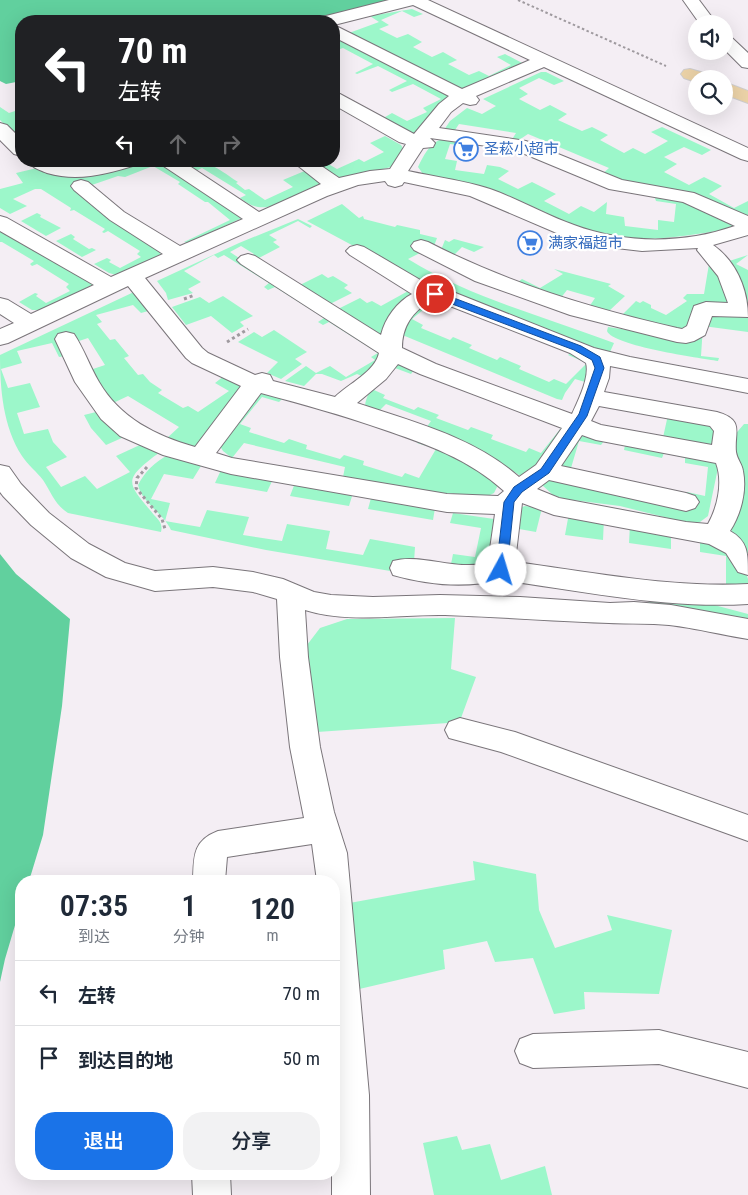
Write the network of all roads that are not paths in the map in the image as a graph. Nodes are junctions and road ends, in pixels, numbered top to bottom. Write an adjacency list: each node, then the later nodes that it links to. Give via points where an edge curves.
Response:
1 (691, 0): 2 (street)
2 (702, 15)
3 (340, 18): 7 (street, via 415,0)
4 (340, 22): 7 (street, via 414,4)
5 (340, 33): 10 (street)
6 (733, 49): 8 (street)
7 (545, 63): 10 (street); 17 (street); 18 (street)
8 (748, 63)
9 (733, 93): 11 (main road)
10 (466, 98): 15 (street)
11 (748, 100)
12 (340, 101): 15 (street, via 387,128)
13 (340, 108): 15 (street, via 400,141)
14 (0, 129): 16 (street)
15 (423, 140): 23 (street); 28 (street, via 519,145 616,185 687,197)
16 (15, 144)
17 (748, 155)
18 (748, 162)
19 (48, 167): 20 (street, via 80,171)
20 (106, 167)
21 (178, 167): 26 (street)
22 (310, 167): 25 (street)
23 (400, 179): 25 (street, via 376,176); 29 (street, via 485,194 564,229 609,241 684,243 721,237); 32 (street, via 462,194 589,244 660,252); 36 (street, via 379,181 329,195)
24 (81, 186): 34 (street, via 117,216)
25 (337, 186): 26 (street)
26 (258, 220): 34 (street)
27 (0, 222): 37 (street)
28 (748, 224)
29 (748, 228)
30 (748, 242): 32 (street)
31 (421, 246): 40 (street, via 526,294 609,320 677,335 686,336 697,330 702,311 706,308)
32 (707, 250): 40 (street, via 728,275)
33 (357, 251): 38 (street)
34 (177, 254): 37 (street)
35 (248, 260): 45 (street)
36 (139, 280): 44 (street); 47 (street, via 194,353 220,368)
37 (111, 286): 41 (street)
38 (428, 294): 45 (street, via 413,303 398,321); 46 (street, via 440,295)
39 (0, 304): 41 (street)
40 (744, 309)
41 (30, 323): 42 (street)
42 (0, 338)
43 (66, 339): 53 (street, via 87,382 110,414 129,430)
44 (0, 346)
45 (391, 351): 50 (street, via 383,369); 51 (street, via 428,369)
46 (591, 354): 48 (street); 49 (street, via 599,368)
47 (258, 382): 50 (street); 53 (street)
48 (748, 386)
49 (590, 397): 51 (street); 52 (street, via 717,420 724,424 727,432 723,443)
50 (342, 404): 56 (street, via 458,448 497,471)
51 (576, 426): 52 (street); 54 (street)
52 (724, 456): 58 (street, via 729,464 730,489 728,507)
53 (200, 458): 56 (street, via 447,503 501,506)
54 (545, 471): 56 (street); 57 (street)
55 (0, 473): 63 (street, via 40,519 80,551 116,570 155,581 213,577 254,582)
56 (517, 492): 58 (street, via 554,506 686,531); 62 (street)
57 (686, 502)
58 (716, 533): 59 (street, via 730,539); 60 (street, via 734,546)
59 (748, 557)
60 (748, 565)
61 (403, 568): 62 (street, via 460,576)
62 (501, 570): 64 (street, via 666,592 714,596)
63 (290, 594): 65 (street, via 331,605 520,607 662,614); 68 (street, via 305,748)
64 (748, 594)
65 (748, 630)
66 (460, 730): 67 (street, via 504,741)
67 (748, 828)
68 (324, 829): 69 (street, via 218,845 211,852); 70 (street)
69 (209, 875)
70 (333, 875)
71 (340, 951): 76 (street, via 351,1096)
72 (533, 1051): 73 (street, via 659,1048)
73 (748, 1070)
74 (211, 1180): 75 (street)
75 (212, 1195)
76 (351, 1195)

